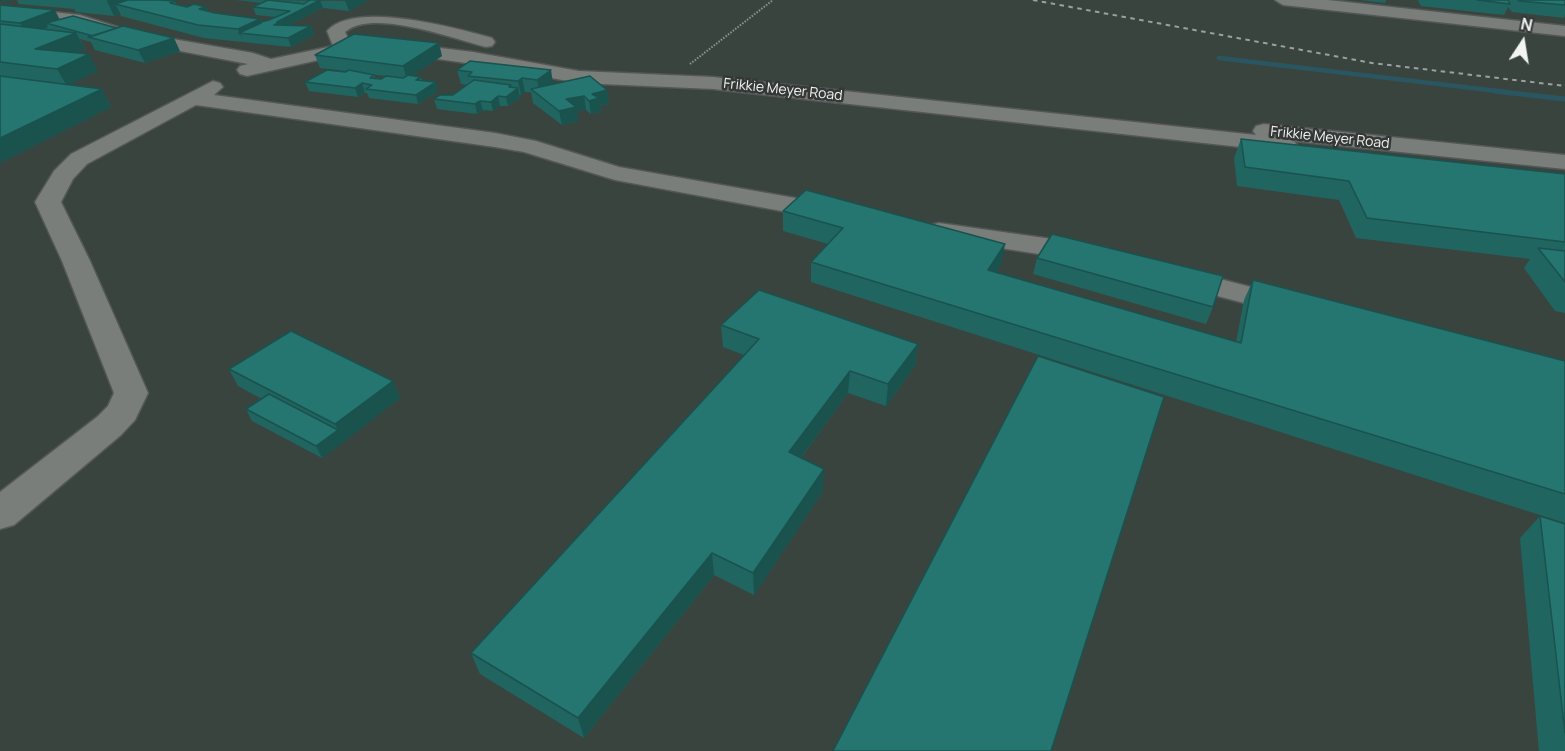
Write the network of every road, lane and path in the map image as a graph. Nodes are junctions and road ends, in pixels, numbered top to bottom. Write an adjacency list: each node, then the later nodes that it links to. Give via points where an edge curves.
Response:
1 (773, 0): 8 (path)
2 (1282, 0): 4 (street)
3 (0, 11): 9 (street, via 80,20 128,36)
4 (1565, 31)
5 (508, 45): 6 (street, via 372,15 341,24 336,31)
6 (342, 46): 9 (street, Frikkie Meyer Road); 10 (street, Frikkie Meyer Road, via 368,44 473,58 579,78)
7 (584, 59): 10 (street)
8 (689, 64)
9 (260, 65): 11 (street)
10 (713, 83): 12 (street, Frikkie Meyer Road)
11 (192, 98): 15 (street, via 495,140 624,175); 20 (street, via 79,159 63,176 48,202 131,393 123,412 109,426)
12 (1094, 123): 13 (street, Frikkie Meyer Road, via 1268,131); 14 (street, Frikkie Meyer Road)
13 (1565, 162)
14 (1565, 175)
15 (863, 218)
16 (910, 226): 17 (street)
17 (1109, 259)
18 (1152, 270): 19 (street)
19 (1315, 312)
20 (0, 514)

